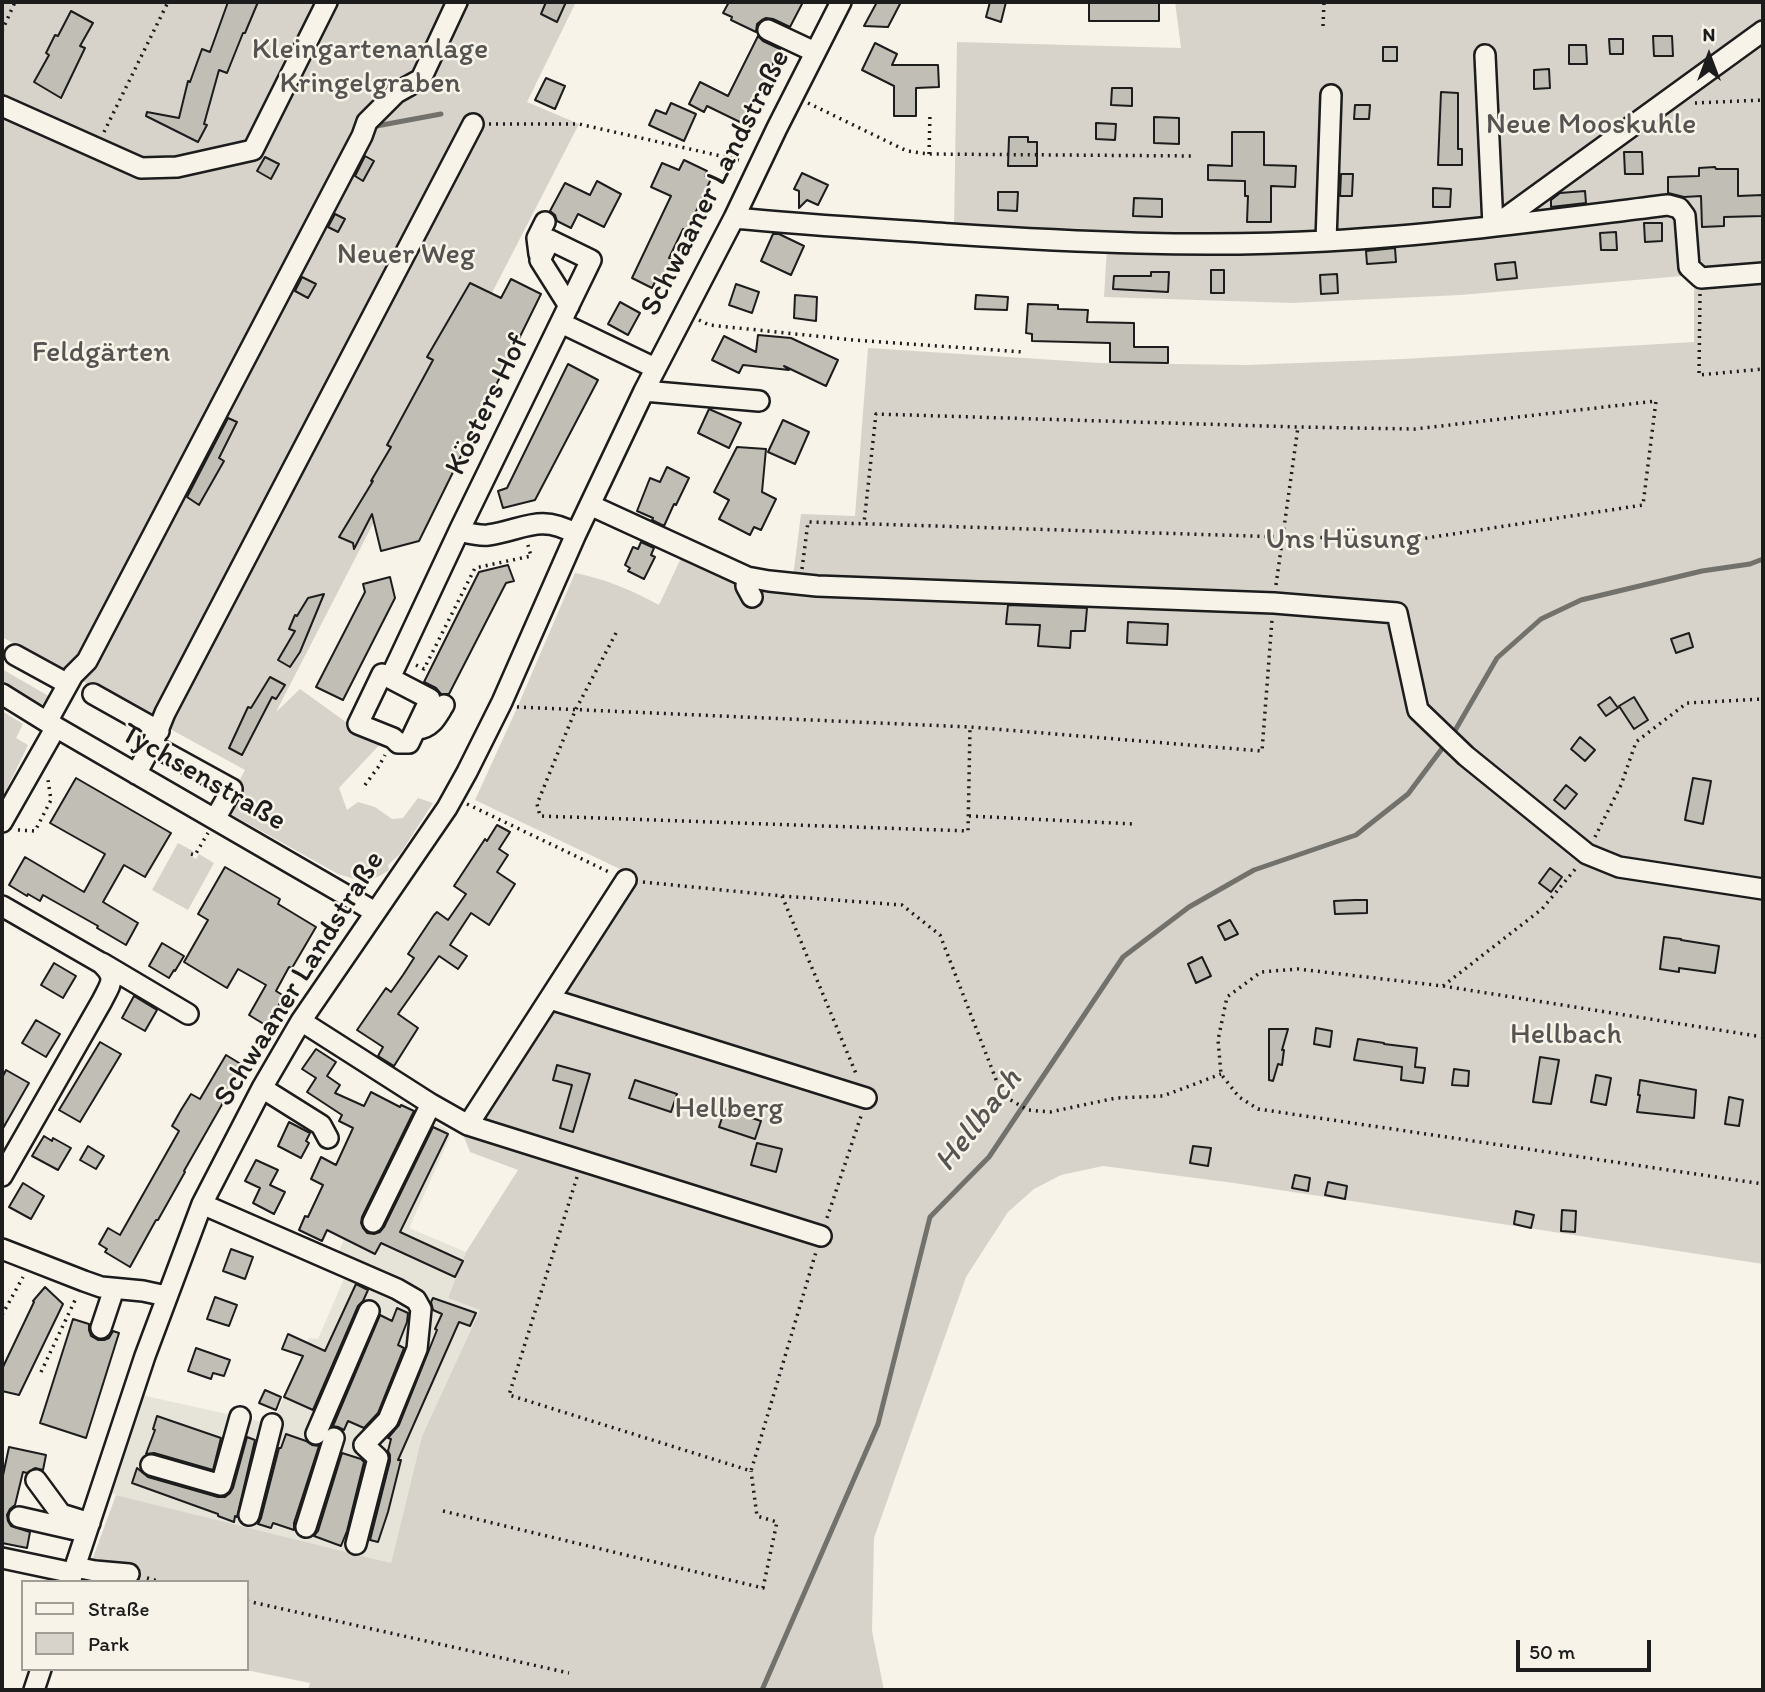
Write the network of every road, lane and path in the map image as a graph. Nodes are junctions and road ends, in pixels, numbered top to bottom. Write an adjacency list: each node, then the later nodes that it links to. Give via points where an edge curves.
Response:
1 (15, 2): 9 (path)
2 (168, 2): 20 (path)
3 (327, 2): 20 (street, via 253,150 177,167 141,168)
4 (457, 2): 53 (street, via 421,79 396,93 367,122 87,661)
5 (841, 2): 11 (street, Schwaaner Landstraße)
6 (1324, 2): 8 (path)
7 (770, 26): 11 (street)
8 (1323, 26)
9 (2, 31)
10 (1763, 31): 16 (street)
11 (818, 47): 14 (street, Schwaaner Landstraße)
12 (1485, 55): 26 (street)
13 (1331, 95): 27 (street)
14 (793, 96): 21 (path, via 907,150); 23 (street, Schwaaner Landstraße)
15 (1763, 100): 16 (path)
16 (1662, 105): 26 (street)
17 (2, 106): 20 (street)
18 (930, 113): 21 (path)
19 (473, 124): 23 (path, via 579,124); 63 (street)
20 (96, 149)
21 (929, 154): 22 (path)
22 (1194, 156)
23 (760, 164): 24 (street, Schwaaner Landstraße)
24 (734, 218): 27 (street, via 1068,242 1199,245); 32 (street, Schwaaner Landstraße)
25 (545, 222): 28 (street, via 537,238)
26 (1493, 226): 27 (street); 30 (street, via 1668,205 1685,216 1689,267)
27 (1326, 241)
28 (540, 260): 31 (street); 31 (street, Kösters Hof, via 551,240 591,260)
29 (1763, 273): 30 (street)
30 (1701, 278): 35 (path, via 1699,375)
31 (565, 314): 34 (street); 42 (street, Kösters Hof)
32 (684, 314): 33 (path, via 709,325); 34 (street, Schwaaner Landstraße)
33 (1023, 352)
34 (655, 368): 36 (street, Schwaaner Landstraße)
35 (1763, 369)
36 (644, 391): 37 (street); 39 (street, Schwaaner Landstraße)
37 (759, 401)
38 (1298, 427): 40 (path, via 876,414); 44 (path); 44 (path, via 1415,429 1656,401 1643,505 1420,540)
39 (590, 505): 43 (street, Schwaaner Landstraße); 45 (street)
40 (864, 523): 44 (path); 46 (path, via 808,522)
41 (523, 526): 42 (street, via 488,535); 43 (street, via 548,523); 51 (path, via 531,556 475,568 424,669)
42 (459, 531): 51 (street, Kösters Hof)
43 (576, 534): 57 (street, Schwaaner Landstraße)
44 (1283, 537): 48 (path)
45 (747, 577): 46 (street); 47 (street)
46 (800, 585): 48 (street)
47 (752, 597)
48 (1274, 603): 61 (path, via 1262,751); 74 (street, via 1397,613 1418,710 1466,756)
49 (616, 633): 59 (path)
50 (15, 655): 53 (street)
51 (400, 657): 52 (street, Kösters Hof)
52 (390, 678): 62 (street, via 430,699); 64 (street, Kösters Hof, via 382,674 358,724)
53 (68, 684): 60 (street)
54 (2, 694): 60 (street, Tychsenstraße)
55 (93, 694): 63 (street)
56 (1763, 699): 74 (path, via 1687,703 1636,742)
57 (502, 702): 59 (path, via 517,708); 79 (street, Schwaaner Landstraße, via 447,808)
58 (444, 705): 62 (street, via 431,725)
59 (575, 711): 61 (path); 69 (path, via 537,804 540,816 968,831)
60 (52, 725): 65 (street); 66 (street, Tychsenstraße)
61 (970, 727): 69 (path)
62 (416, 729): 64 (street, via 409,743)
63 (156, 738): 66 (street); 70 (street, via 232,789)
64 (393, 738): 67 (path)
65 (43, 751): 72 (street); 72 (path, via 51,800 35,831)
66 (136, 774): 70 (street, Tychsenstraße)
67 (365, 785)
68 (464, 803): 75 (path)
69 (968, 816): 71 (path)
70 (213, 823): 73 (path, via 195,855); 79 (street, Tychsenstraße)
71 (1134, 824)
72 (7, 826)
73 (191, 854)
74 (1587, 854): 76 (street, via 1619,867); 81 (path, via 1542,909)
75 (626, 880): 77 (path); 82 (street)
76 (1763, 889)
77 (782, 896): 86 (path, via 902,905 940,935 1002,1095 1028,1110 1050,1112 1116,1098 1163,1096); 88 (path)
78 (2, 906): 80 (street)
79 (375, 912): 84 (street, Schwaaner Landstraße)
80 (101, 963): 83 (street); 93 (street, via 110,973 108,989)
81 (1443, 986): 85 (path); 86 (path, via 1298,970 1261,972 1227,997 1218,1040)
82 (550, 999): 88 (street); 90 (street)
83 (188, 1014)
84 (301, 1021): 87 (street, Schwaaner Landstraße); 89 (street)
85 (1763, 1037)
86 (1221, 1074): 94 (path, via 1239,1097 1258,1109)
87 (262, 1088): 91 (street, via 321,1125); 95 (street, Schwaaner Landstraße)
88 (866, 1098): 97 (path)
89 (431, 1104): 90 (street); 96 (street)
90 (463, 1123): 92 (street)
91 (328, 1138)
92 (582, 1162): 97 (street); 109 (path, via 509,1395)
93 (2, 1176)
94 (1763, 1184)
95 (202, 1205): 101 (street, Schwaaner Landstraße); 116 (street, via 397,1289 416,1300 421,1309 417,1349 388,1420 365,1445 378,1458)
96 (373, 1222)
97 (821, 1236): 109 (path)
98 (2, 1249): 99 (street)
99 (33, 1260): 100 (street); 103 (path)
100 (100, 1286): 101 (street); 104 (street); 105 (path)
101 (166, 1297): 115 (street, Schwaaner Landstraße)
102 (369, 1311): 114 (street, via 325,1436)
103 (2, 1315)
104 (95, 1326)
105 (41, 1372)
106 (240, 1418): 108 (street, via 221,1485)
107 (272, 1424): 112 (street)
108 (151, 1465)
109 (751, 1471): 111 (path, via 757,1516 777,1522 763,1588)
110 (36, 1480): 115 (street, via 61,1514)
111 (443, 1511)
112 (250, 1515)
113 (19, 1517): 115 (street)
114 (306, 1527)
115 (89, 1528): 118 (street, Schwaaner Landstraße)
116 (356, 1544)
117 (2, 1558): 118 (street)
118 (73, 1574): 119 (street)
119 (129, 1574)
120 (248, 1601): 122 (path)
121 (40, 1671): 123 (street)
122 (569, 1673)
123 (34, 1690)

